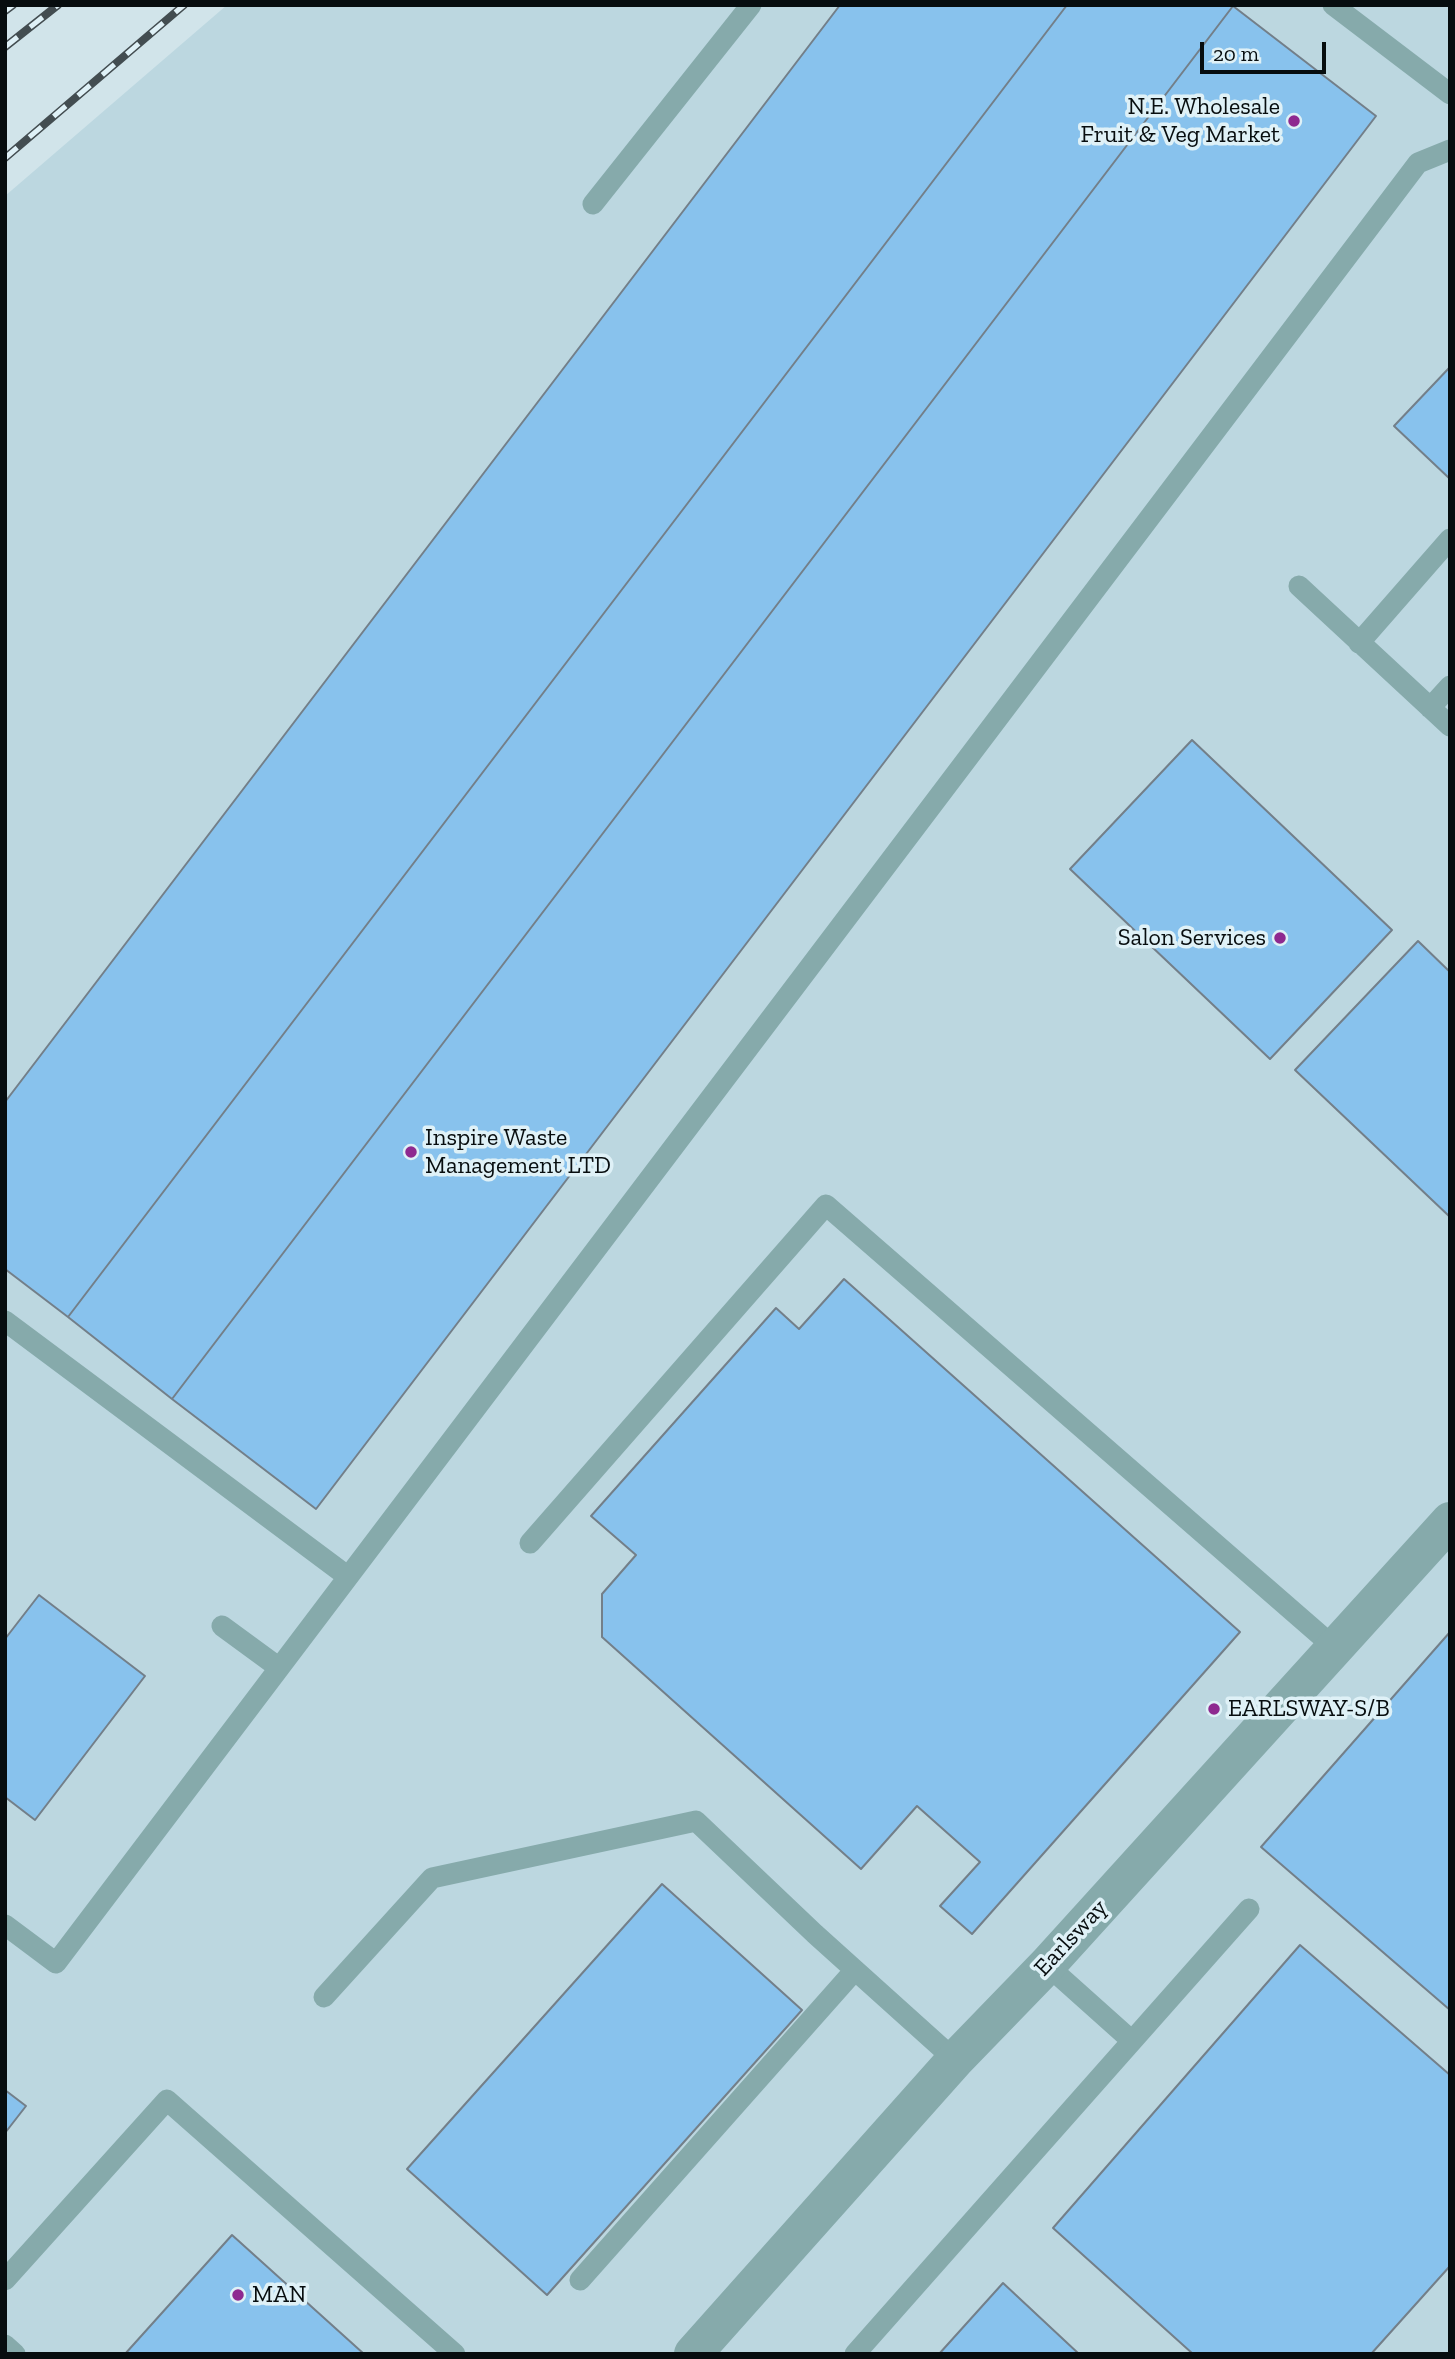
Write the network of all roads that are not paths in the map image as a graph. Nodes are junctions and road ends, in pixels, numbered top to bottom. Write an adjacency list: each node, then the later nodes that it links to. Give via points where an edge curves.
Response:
1 (751, 5): 5 (lane)
2 (1333, 5): 3 (lane)
3 (1450, 93)
4 (1450, 150): 15 (lane, via 1418,163)
5 (593, 204)
6 (1450, 539): 8 (lane)
7 (1299, 586): 8 (lane)
8 (1359, 643): 10 (lane)
9 (1450, 686): 10 (lane)
10 (1430, 708): 11 (lane)
11 (1450, 726)
12 (5, 1321): 15 (lane)
13 (1450, 1521): 17 (street, Earlsway)
14 (530, 1543): 17 (lane, via 826,1205)
15 (347, 1576): 18 (lane)
16 (222, 1626): 18 (lane)
17 (1335, 1648): 21 (street, Earlsway)
18 (278, 1667): 20 (lane, via 55,1963)
19 (1249, 1909): 24 (lane)
20 (5, 1925)
21 (1047, 1965): 24 (lane); 25 (street, Earlsway)
22 (855, 1970): 23 (lane, via 696,1821 432,1878); 25 (lane); 27 (lane)
23 (324, 1997)
24 (1132, 2040): 32 (lane)
25 (955, 2060): 29 (street, Earlsway)
26 (5, 2280): 31 (lane, via 167,2100)
27 (580, 2280)
28 (5, 2345): 30 (lane)
29 (701, 2351)
30 (15, 2354)
31 (455, 2354)
32 (855, 2354)

